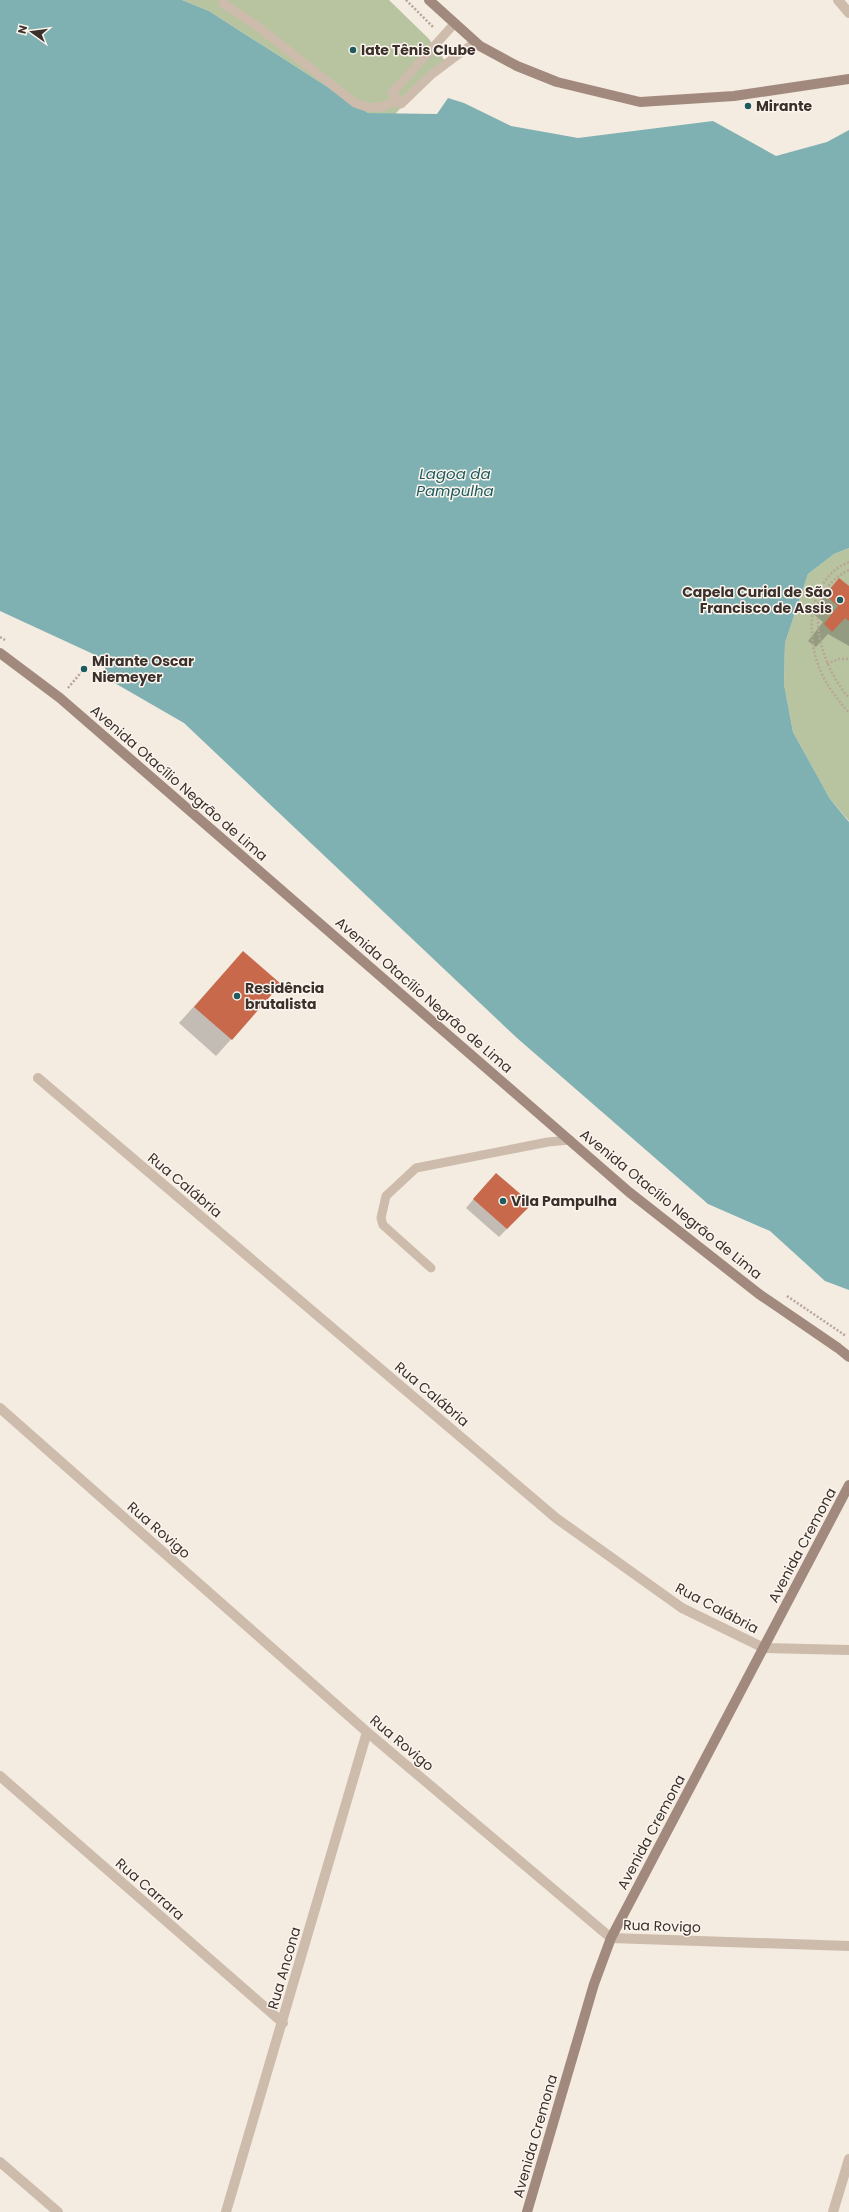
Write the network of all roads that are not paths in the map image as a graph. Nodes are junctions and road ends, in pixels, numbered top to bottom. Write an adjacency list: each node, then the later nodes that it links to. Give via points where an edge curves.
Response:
1 (429, 0): 5 (street)
2 (838, 0): 4 (street)
3 (223, 3): 8 (lane, via 257,26 355,103 367,108 381,108)
4 (849, 12)
5 (454, 24): 6 (street); 8 (lane, via 392,93)
6 (475, 42): 7 (street, via 518,66 557,82 640,102 734,96); 8 (lane, via 430,75 402,104)
7 (849, 79)
8 (397, 100)
9 (0, 653): 11 (street, Avenida Otacílio Negrão de Lima, via 60,698)
10 (38, 1078): 18 (street, Rua Calábria, via 556,1518 682,1608)
11 (570, 1140): 12 (lane, via 416,1168 386,1196 381,1218 383,1225); 13 (street, Avenida Otacílio Negrão de Lima, via 629,1192 759,1294)
12 (431, 1268)
13 (838, 1348): 14 (street, Avenida Otacílio Negrão de Lima); 15 (street, Avenida Otacílio Negrão de Lima)
14 (849, 1352)
15 (849, 1357)
16 (0, 1408): 20 (street, Rua Rovigo)
17 (849, 1485): 18 (street, Avenida Cremona)
18 (764, 1648): 19 (street, Rua Calábria); 22 (street, Avenida Cremona)
19 (849, 1650)
20 (367, 1732): 22 (street, Rua Rovigo); 24 (street, Rua Ancona)
21 (0, 1776): 24 (street, Rua Carrara)
22 (611, 1938): 23 (street, Rua Rovigo); 29 (street, Avenida Cremona, via 594,1984)
23 (849, 1946)
24 (282, 2023): 28 (street, Rua Ancona)
25 (849, 2159): 30 (street)
26 (0, 2162): 27 (street)
27 (58, 2212)
28 (226, 2212)
29 (527, 2212)
30 (833, 2212)

